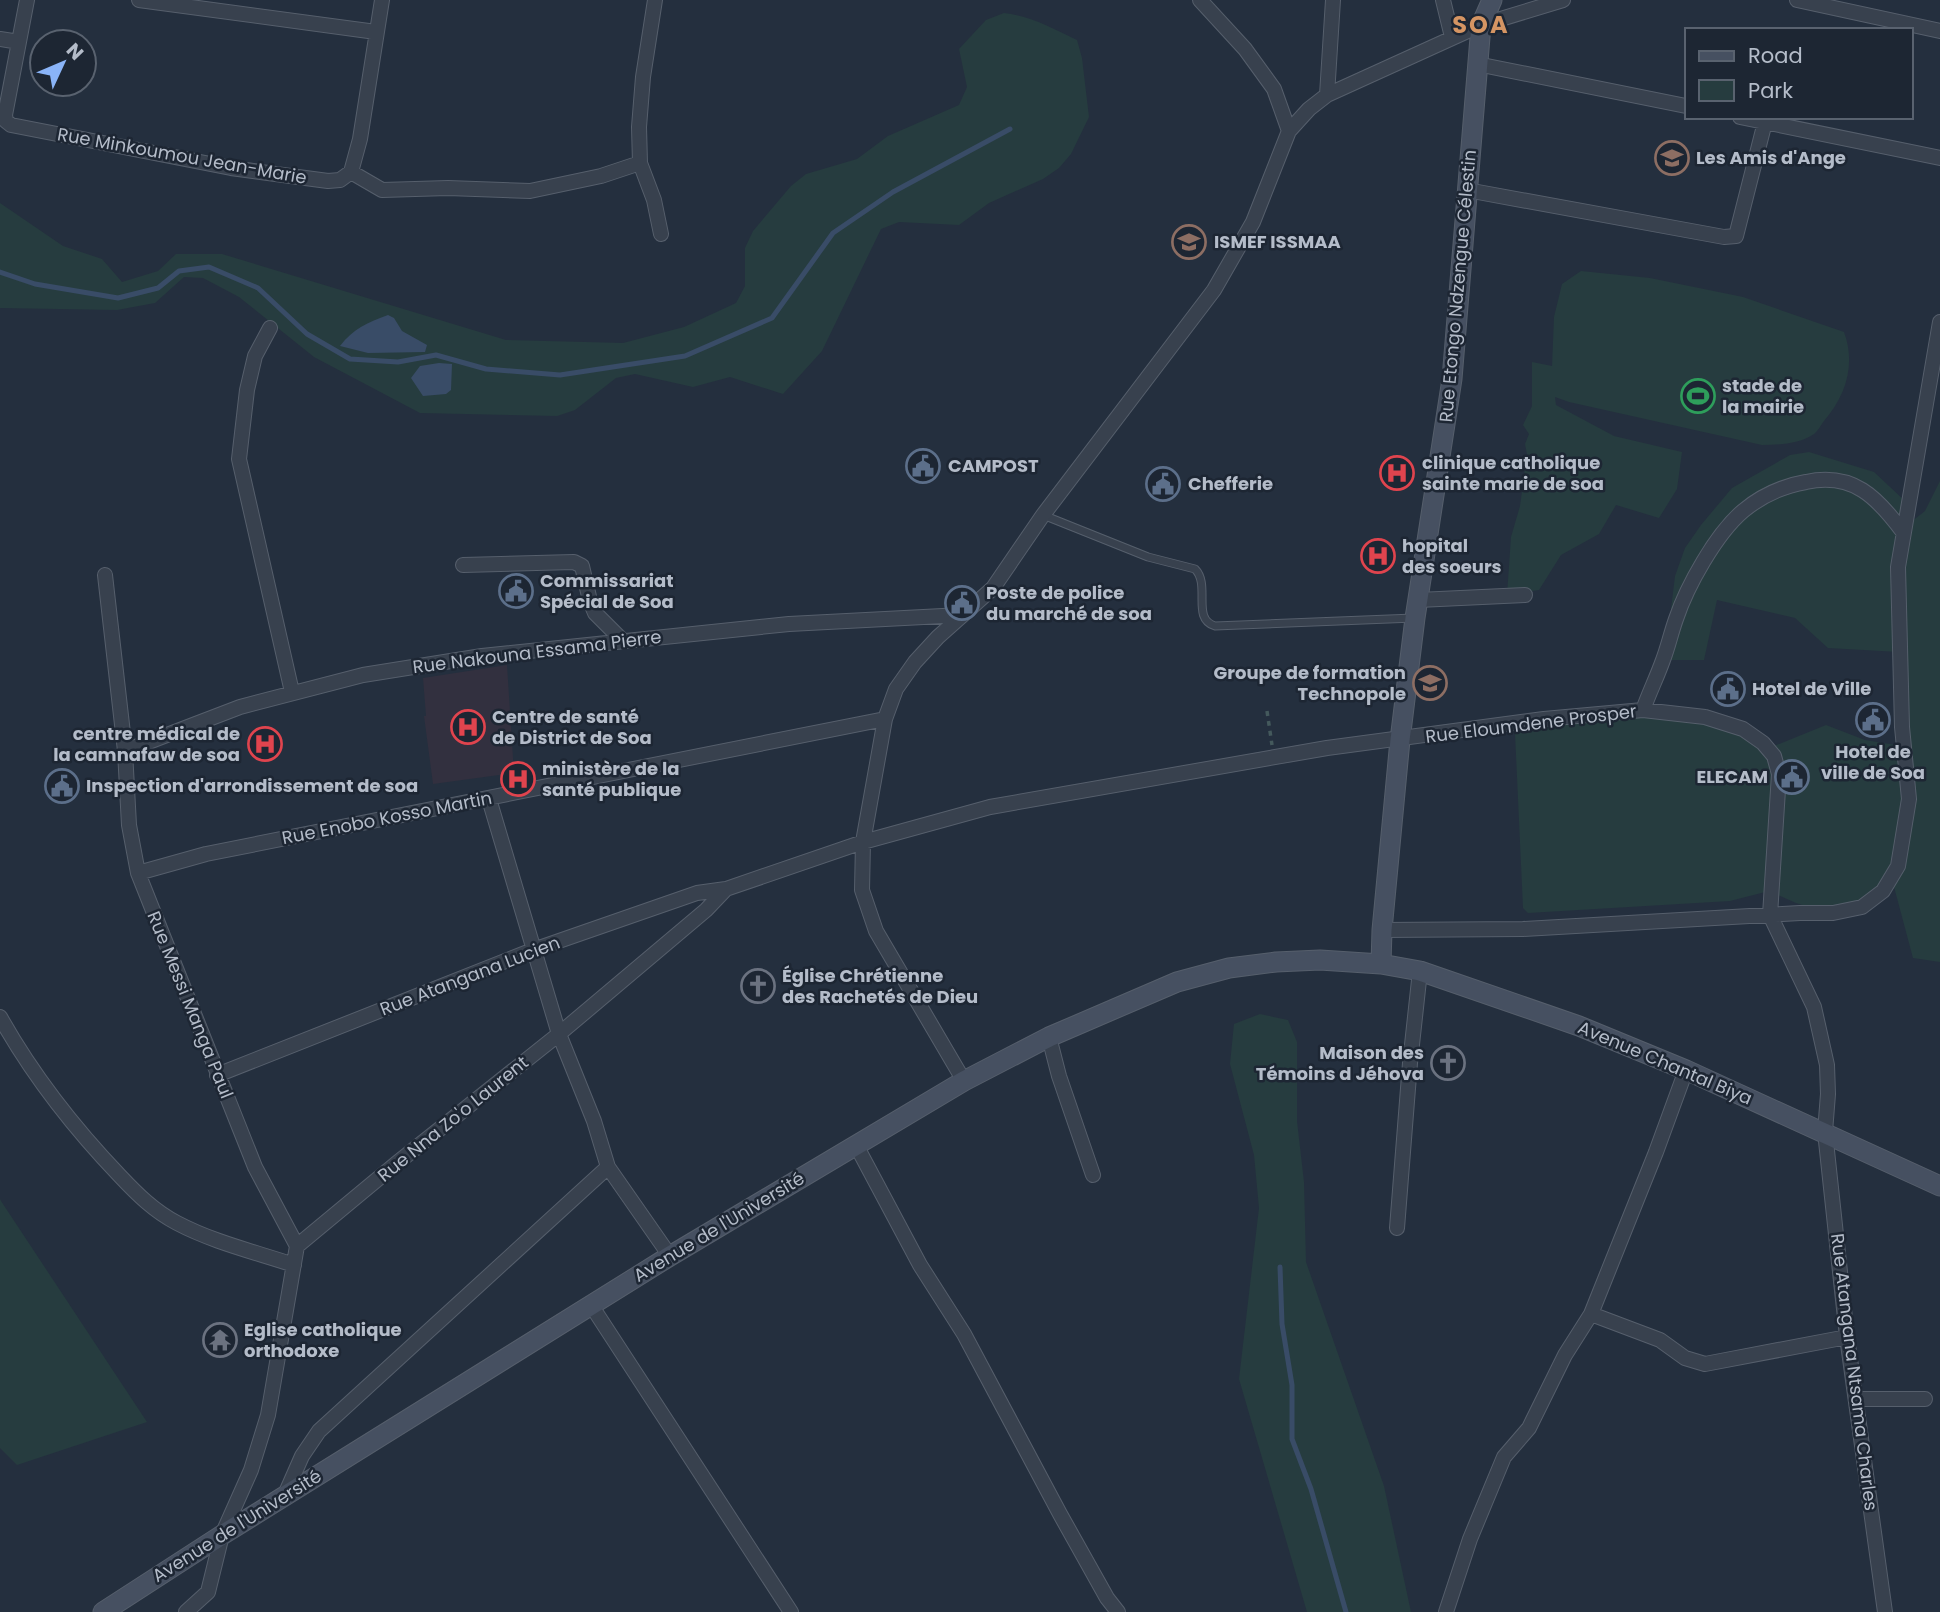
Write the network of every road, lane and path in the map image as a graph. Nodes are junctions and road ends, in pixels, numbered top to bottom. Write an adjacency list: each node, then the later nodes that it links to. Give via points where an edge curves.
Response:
1 (27, 0): 16 (street)
2 (139, 0): 13 (street)
3 (382, 0): 13 (street)
4 (655, 0): 24 (street, via 639,127)
5 (1200, 0): 22 (street, via 1245,49 1273,89)
6 (1333, 0): 18 (street)
7 (1443, 0): 14 (street)
8 (1492, 0): 11 (main road)
9 (1563, 0): 11 (street)
10 (1797, 0): 12 (street)
11 (1480, 25): 14 (street); 17 (main road, Rue Etongo Ndzengue Célestin)
12 (1940, 31)
13 (376, 32): 25 (street)
14 (1452, 37): 18 (street)
15 (0, 39): 16 (street)
16 (19, 42): 25 (street, Rue Minkoumou Jean-Marie, via 5,115 11,125 231,168 328,181)
17 (1477, 64): 19 (street); 26 (main road, Rue Etongo Ndzengue Célestin)
18 (1327, 95): 22 (street)
19 (1685, 106)
20 (1750, 119): 21 (street)
21 (1765, 122): 23 (street); 26 (street, via 1736,236)
22 (1289, 131): 30 (street, via 1252,222 1214,290)
23 (1940, 158)
24 (640, 163): 25 (street, via 530,191 382,190); 27 (street)
25 (351, 172)
26 (1467, 190): 35 (main road, Rue Etongo Ndzengue Célestin, via 1450,391)
27 (661, 234)
28 (1940, 322): 31 (street)
29 (270, 328): 38 (street, via 255,356 239,459)
30 (1043, 515): 35 (lane, via 1148,557 1195,569 1203,581 1203,618 1215,626); 36 (street, via 993,588)
31 (1903, 532): 40 (street, via 1881,503 1840,481 1787,485 1742,511 1697,575 1676,618); 49 (street, via 1898,567 1902,727 1909,799 1898,866 1883,891 1862,907)
32 (463, 565): 37 (street, via 574,562 582,566 595,613)
33 (105, 575): 43 (street, Rue Messi Manga Paul)
34 (1525, 595): 35 (street)
35 (1416, 609): 42 (main road, Rue Etongo Ndzengue Célestin)
36 (962, 615): 37 (street, Rue Nakouna Essama Pierre, via 789,624); 41 (street, via 915,663 896,689)
37 (623, 641): 38 (street, Rue Nakouna Essama Pierre, via 482,656)
38 (292, 692): 43 (street, Rue Nakouna Essama Pierre)
39 (1267, 710): 44 (path)
40 (1643, 710): 42 (street, Rue Eloumdene Prosper); 49 (street, Rue Eloumdene Prosper, via 1705,717 1743,729 1774,756 1779,774)
41 (885, 719): 45 (street, Rue Enobo Kosso Martin); 46 (street)
42 (1400, 740): 44 (street, Rue Eloumdene Prosper); 50 (main road, Rue Etongo Ndzengue Célestin)
43 (125, 751): 47 (street, Rue Messi Manga Paul, via 129,825)
44 (1274, 757): 46 (street, Rue Eloumdene Prosper, via 990,807)
45 (489, 799): 47 (street, Rue Enobo Kosso Martin, via 206,855); 51 (street)
46 (863, 842): 48 (street, Rue Nna Zo'o Laurent); 59 (street, via 862,890 876,931)
47 (138, 873): 58 (street, Rue Messi Manga Paul)
48 (726, 889): 51 (street, Rue Atangana Lucien, via 697,893); 55 (street, Rue Nna Zo'o Laurent)
49 (1770, 915): 50 (street, via 1523,929); 60 (street, Rue Atangana Ntsama Charles, via 1820,1025 1827,1065)
50 (1382, 930): 52 (main road, Rue Etongo Ndzengue Célestin)
51 (533, 950): 55 (street); 58 (street, Rue Atangana Lucien)
52 (1381, 964): 53 (main road, Avenue Chantal Biya); 56 (main road, Avenue de l'Université, via 1320,960 1229,968 1177,982)
53 (1420, 971): 57 (main road, Avenue Chantal Biya, via 1579,1026); 65 (street)
54 (0, 1017): 68 (street, via 93,1148 149,1205 198,1232)
55 (559, 1034): 62 (street); 66 (street, Rue Nna Zo'o Laurent)
56 (1049, 1037): 59 (main road, Avenue de l'Université); 63 (street)
57 (1686, 1070): 60 (main road, Avenue Chantal Biya); 70 (street)
58 (217, 1075): 66 (street, Rue Messi Manga Paul, via 256,1167)
59 (964, 1082): 61 (main road, Avenue de l'Université)
60 (1825, 1132): 64 (main road, Avenue Chantal Biya); 71 (street, Rue Atangana Ntsama Charles)
61 (856, 1145): 67 (main road, Avenue de l'Université); 79 (street, via 919,1265 964,1334)
62 (608, 1167): 67 (street); 74 (street, via 318,1432)
63 (1093, 1175)
64 (1940, 1186)
65 (1397, 1228)
66 (297, 1246): 68 (street)
67 (670, 1256): 69 (main road, Avenue de l'Université)
68 (294, 1265): 75 (street, via 268,1415 251,1470)
69 (591, 1305): 74 (main road, Avenue de l'Université); 78 (street)
70 (1591, 1314): 71 (street, via 1660,1340 1693,1363 1704,1364); 80 (street, via 1565,1355 1530,1428 1504,1457)
71 (1847, 1337): 72 (street, Rue Atangana Ntsama Charles)
72 (1856, 1399): 73 (street); 81 (street, Rue Atangana Ntsama Charles)
73 (1925, 1399)
74 (284, 1497): 75 (main road, Avenue de l'Université)
75 (222, 1535): 76 (main road, Avenue de l'Université); 77 (street, via 208,1592)
76 (103, 1612)
77 (186, 1612)
78 (791, 1612)
79 (1118, 1612)
80 (1446, 1612)
81 (1885, 1612)

